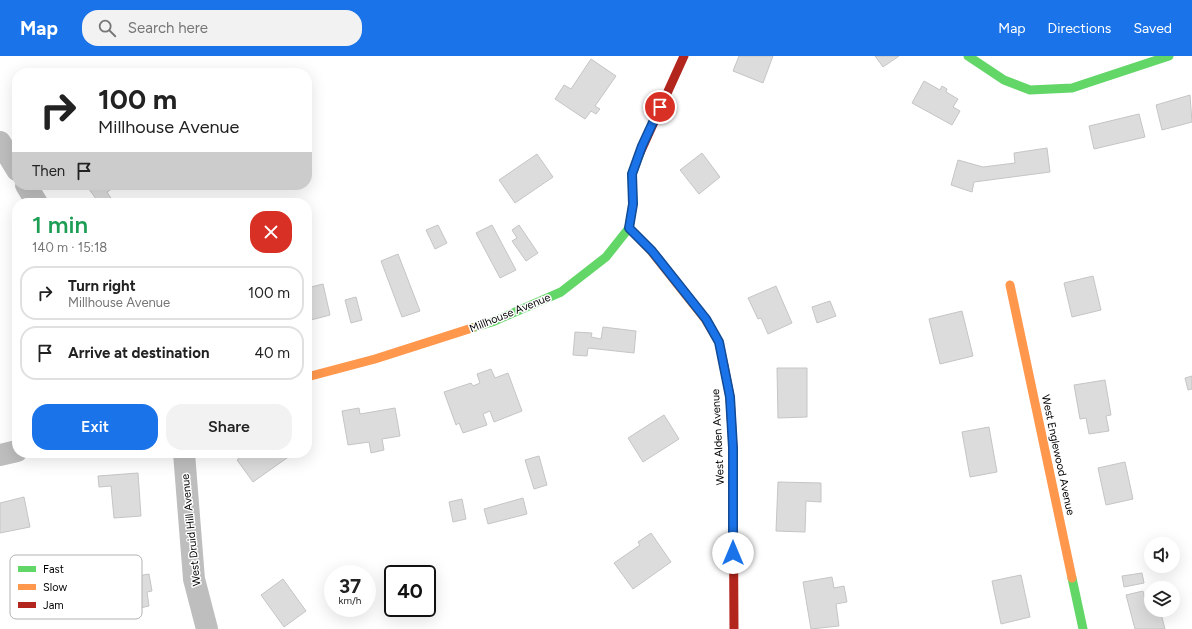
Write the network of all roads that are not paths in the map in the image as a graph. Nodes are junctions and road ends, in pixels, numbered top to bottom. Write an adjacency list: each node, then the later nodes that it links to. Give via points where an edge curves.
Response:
1 (684, 56): 6 (street, Millhouse Avenue, via 642,146 632,174 633,204)
2 (968, 56): 3 (street, via 1004,80 1030,90 1072,88)
3 (1170, 56)
4 (0, 142): 5 (street)
5 (12, 162)
6 (629, 228): 8 (street, Millhouse Avenue, via 606,257 561,292 527,308 492,322 382,357); 13 (street, West Alden Avenue, via 652,251 706,319 719,342 730,397 733,448)
7 (1010, 285): 14 (street, West Englewood Avenue)
8 (312, 376)
9 (12, 452): 10 (street)
10 (0, 455)
11 (184, 458): 12 (street, West Druid Hill Avenue, via 194,579)
12 (207, 629)
13 (734, 629)
14 (1083, 629)

